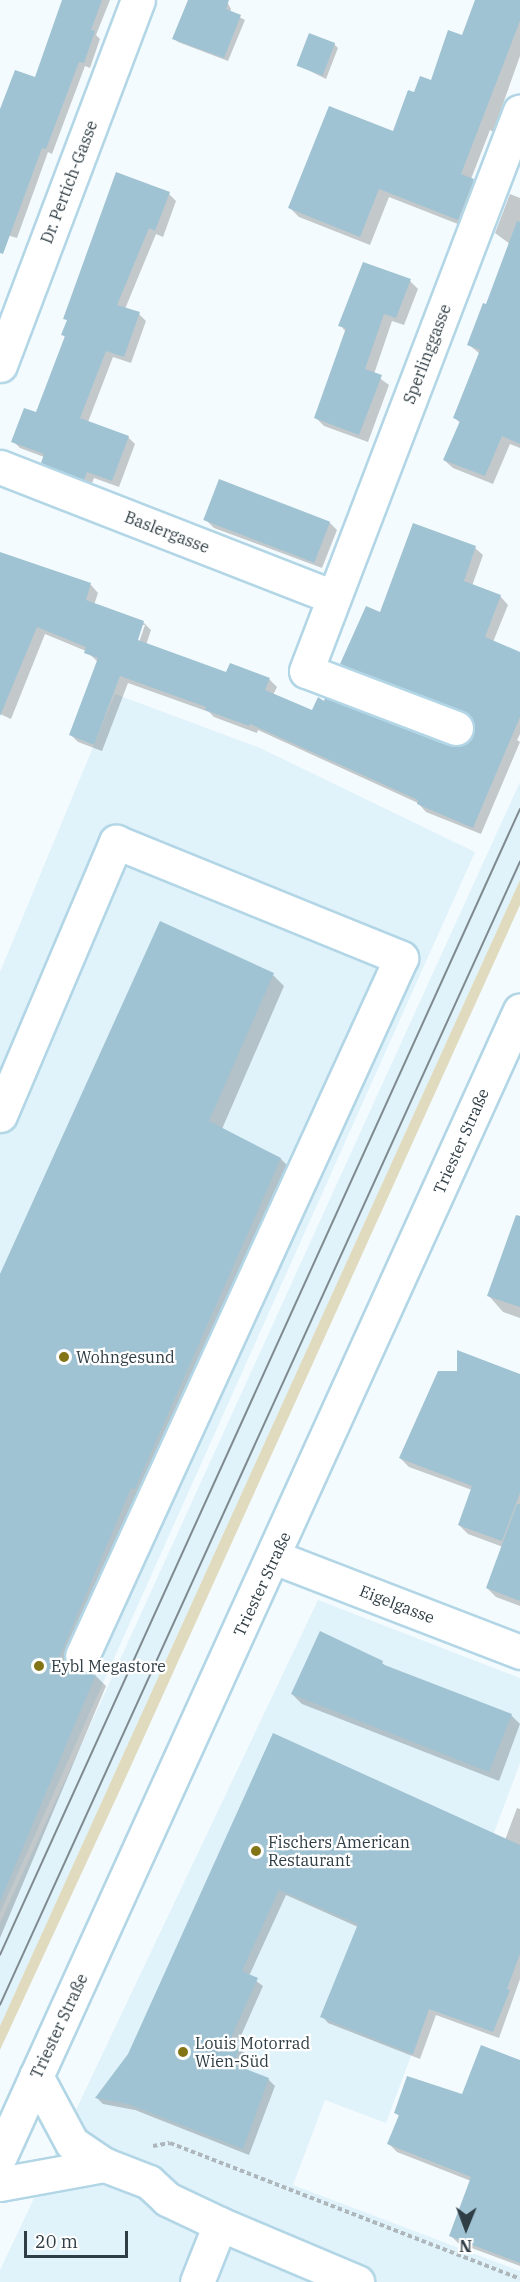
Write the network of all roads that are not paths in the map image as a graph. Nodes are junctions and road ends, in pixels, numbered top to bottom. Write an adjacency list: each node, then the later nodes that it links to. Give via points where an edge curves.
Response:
1 (138, 0): 3 (street, Dr. Pertich-Gasse)
2 (520, 111): 5 (street, Sperlinggasse)
3 (0, 364)
4 (0, 467): 5 (street, Baslergasse)
5 (334, 597): 6 (street, Sperlinggasse, via 306,671)
6 (456, 729)
7 (520, 1010): 9 (street, Triester Straße)
8 (0, 1114): 11 (street, via 116,842 401,958)
9 (274, 1557): 10 (street, Eigelgasse); 12 (street, Triester Straße)
10 (520, 1652)
11 (82, 1656)
12 (36, 2076): 13 (street, Triester Straße); 14 (street, via 72,2143)
13 (0, 2156)
14 (105, 2165): 15 (street); 16 (street, via 149,2182 167,2199)
15 (0, 2184)
16 (220, 2224): 17 (street); 18 (street)
17 (197, 2282)
18 (357, 2282)

